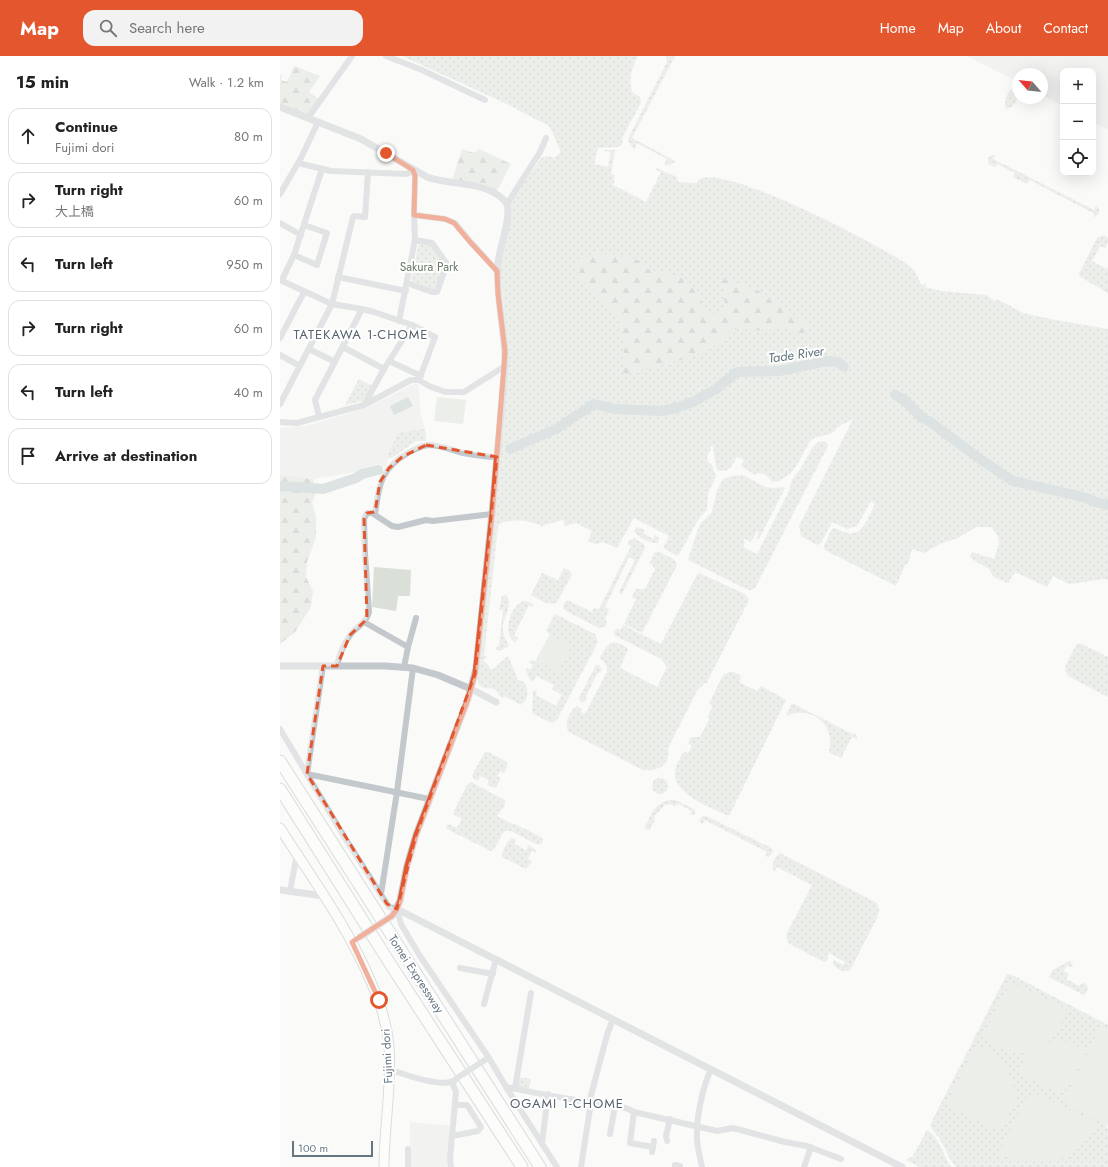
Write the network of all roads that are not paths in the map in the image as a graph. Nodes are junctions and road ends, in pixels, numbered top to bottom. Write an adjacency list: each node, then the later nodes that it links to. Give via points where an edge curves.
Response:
1 (352, 56): 5 (street)
2 (386, 56): 3 (street)
3 (485, 100)
4 (280, 107): 5 (street)
5 (308, 118): 6 (street)
6 (318, 122): 8 (street); 10 (street, via 376,147)
7 (546, 138): 13 (street)
8 (298, 163): 9 (street); 12 (street)
9 (322, 169): 11 (street); 16 (street)
10 (413, 170): 11 (street, via 407,174); 13 (street, via 433,179 488,190); 14 (street)
11 (368, 172): 21 (street, via 365,217 352,217)
12 (280, 194)
13 (507, 204): 20 (street, via 507,218)
14 (414, 215): 18 (street); 20 (street, via 445,219 454,223)
15 (280, 223): 17 (street)
16 (304, 225): 17 (street); 19 (street, via 328,233 318,265)
17 (301, 235): 19 (street)
18 (416, 240): 23 (street); 23 (street, via 432,243 447,264 437,292)
19 (294, 255): 22 (street)
20 (497, 271): 37 (street, via 505,351)
21 (338, 277): 24 (street); 26 (street)
22 (281, 280): 25 (street)
23 (407, 283): 24 (street)
24 (406, 291): 28 (street)
25 (304, 292): 26 (street); 30 (street)
26 (332, 304): 27 (street); 32 (street)
27 (362, 309): 28 (street); 31 (street)
28 (399, 321): 29 (street)
29 (412, 325): 34 (street); 39 (street, via 435,337)
30 (280, 338)
31 (343, 347): 35 (street); 38 (street)
32 (309, 349): 35 (street); 36 (street)
33 (280, 355): 36 (street)
34 (389, 361): 38 (street); 39 (street)
35 (335, 362): 42 (street, via 315,400)
36 (300, 366): 40 (street)
37 (504, 366): 39 (street, via 464,392 445,392 429,386); 44 (street)
38 (384, 369): 41 (street)
39 (420, 378): 41 (street, via 411,380)
40 (280, 404)
41 (364, 405): 42 (street)
42 (319, 416): 43 (street, via 297,422)
43 (280, 422)
44 (497, 457): 45 (street, via 426,445 410,452 389,468 380,482); 46 (street)
45 (375, 514): 46 (street, via 392,526 398,527 426,520); 48 (street, via 367,513 364,519 369,612)
46 (492, 514): 55 (street, via 477,663)
47 (416, 618): 49 (street)
48 (364, 622): 49 (street); 52 (street, via 353,631 342,648)
49 (408, 646): 53 (street)
50 (280, 666): 51 (street)
51 (323, 666): 52 (street); 60 (street)
52 (337, 666): 53 (street)
53 (404, 667): 54 (street)
54 (413, 668): 55 (street, via 430,672); 62 (street)
55 (471, 689): 56 (street); 63 (street)
56 (496, 702)
57 (280, 729): 58 (street)
58 (283, 742): 60 (street)
59 (280, 761): 103 (highway, Tomei Expressway)
60 (307, 774): 62 (street); 68 (street)
61 (280, 789): 102 (highway, Tomei Expressway)
62 (397, 792): 63 (street); 68 (street)
63 (429, 799): 70 (street, via 407,866)
64 (280, 828): 65 (main road, Fujimi dori)
65 (296, 854): 67 (street); 69 (main road, Fujimi dori)
66 (280, 890): 67 (street)
67 (290, 891): 69 (street)
68 (381, 894): 70 (street, via 389,907)
69 (324, 896): 71 (main road, Fujimi dori)
70 (397, 909): 71 (street, bridge, via 392,916); 72 (street); 78 (street, via 408,936)
71 (356, 939): 79 (main road, Fujimi dori, via 382,1012 389,1045)
72 (496, 959): 74 (street); 77 (street)
73 (460, 968): 74 (street)
74 (493, 974): 76 (street)
75 (531, 993): 83 (street)
76 (484, 1004)
77 (613, 1019): 80 (street); 85 (street, via 590,1099)
78 (487, 1059): 81 (street, bridge); 82 (street)
79 (389, 1069): 81 (street, via 438,1082); 99 (main road, Fujimi dori)
80 (711, 1069): 90 (street, via 702,1098); 108 (street)
81 (452, 1082): 86 (street, via 456,1092)
82 (506, 1087): 83 (street); 94 (street)
83 (515, 1088): 84 (street)
84 (548, 1094): 85 (street); 94 (street)
85 (592, 1102): 87 (street); 105 (street)
86 (455, 1105): 92 (street); 92 (street, via 467,1105 481,1127 478,1131)
87 (615, 1106): 88 (street); 91 (street)
88 (634, 1112): 89 (street); 95 (street, via 630,1143)
89 (670, 1120): 90 (street); 93 (street)
90 (698, 1126): 96 (street, via 716,1131 733,1128); 106 (street, via 698,1152)
91 (610, 1134)
92 (452, 1136): 101 (street)
93 (667, 1141)
94 (542, 1143): 104 (street)
95 (653, 1147)
96 (811, 1147): 98 (street); 107 (street)
97 (408, 1149): 100 (street)
98 (841, 1159)
99 (384, 1167)
100 (408, 1167)
101 (451, 1167)
102 (522, 1167)
103 (540, 1167)
104 (557, 1167)
105 (581, 1167)
106 (702, 1167)
107 (804, 1167)
108 (902, 1167)

